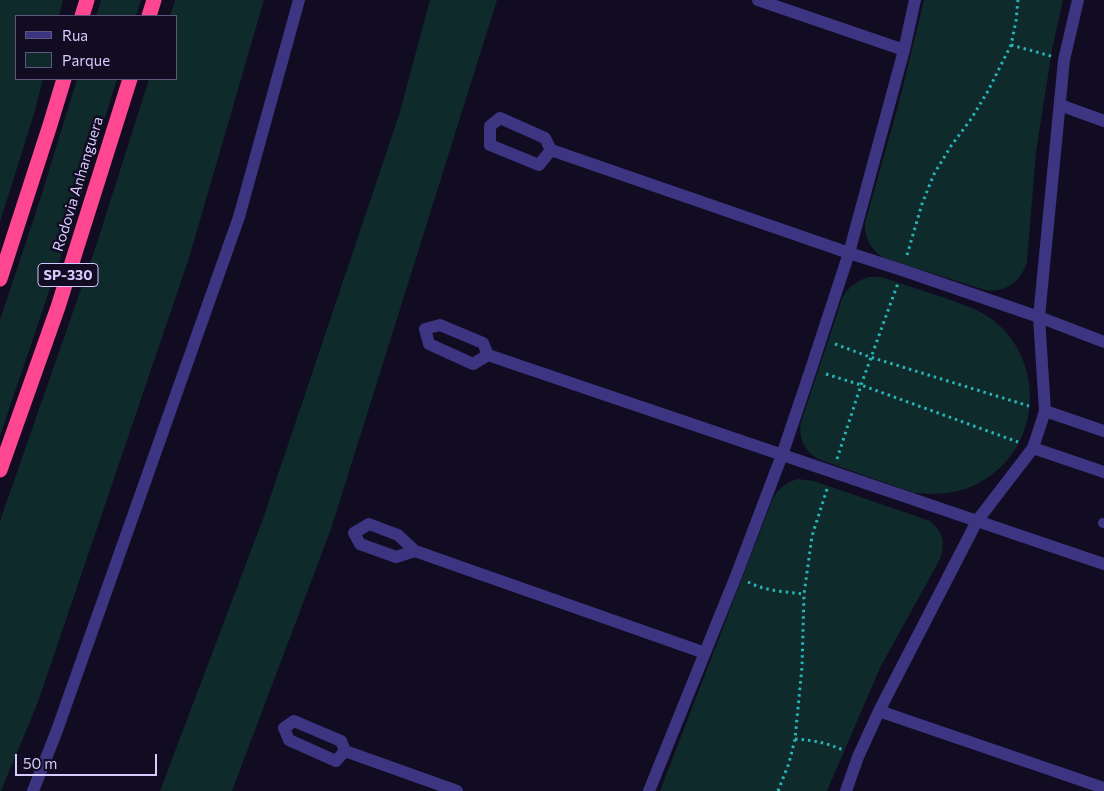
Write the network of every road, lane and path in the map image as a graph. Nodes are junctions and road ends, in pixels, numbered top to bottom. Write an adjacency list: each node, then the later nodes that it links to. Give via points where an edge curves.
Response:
1 (76, 0): 9 (highway)
2 (87, 0): 10 (highway)
3 (154, 0): 11 (highway)
4 (298, 0): 50 (street, via 239,217)
5 (758, 0): 13 (street)
6 (915, 0): 13 (street)
7 (1018, 0): 12 (path)
8 (1078, 0): 14 (street)
9 (72, 15)
10 (82, 15)
11 (149, 15)
12 (1010, 45): 14 (path); 23 (path, via 971,119 934,174)
13 (904, 50): 22 (street)
14 (1064, 60): 18 (street)
15 (59, 80): 20 (highway)
16 (64, 80): 20 (highway)
17 (130, 80): 36 (highway, Rodovia Anhanguera / SP-330, via 58,308)
18 (1060, 106): 19 (street); 25 (street)
19 (1104, 121)
20 (50, 125): 24 (highway)
21 (551, 150): 21 (street, via 546,138 500,118 490,126 490,145 539,165); 22 (street)
22 (849, 253): 23 (street); 26 (street)
23 (902, 270): 25 (street); 29 (path)
24 (0, 279)
25 (1039, 317): 27 (street); 32 (street)
26 (820, 339): 29 (path); 30 (street)
27 (1104, 342)
28 (488, 355): 35 (street)
29 (870, 357): 31 (path); 32 (path)
30 (811, 369): 31 (path); 35 (street)
31 (861, 385): 34 (path); 37 (path)
32 (1045, 411): 33 (street); 34 (street)
33 (1104, 431)
34 (1033, 448): 38 (street); 39 (street)
35 (782, 455): 37 (street); 42 (street)
36 (0, 470)
37 (833, 471): 39 (street); 43 (path, via 812,536)
38 (1104, 472)
39 (977, 521): 41 (street); 45 (street)
40 (415, 551): 44 (street)
41 (1104, 564)
42 (736, 576): 43 (path, via 755,586); 44 (street)
43 (804, 594): 46 (path, via 802,667)
44 (705, 653): 52 (street)
45 (879, 711): 48 (street); 49 (street)
46 (795, 739): 48 (path, via 826,743); 53 (path)
47 (344, 751): 51 (street)
48 (858, 757): 54 (street)
49 (1104, 788)
50 (33, 791)
51 (458, 791)
52 (649, 791)
53 (778, 791)
54 (846, 791)

